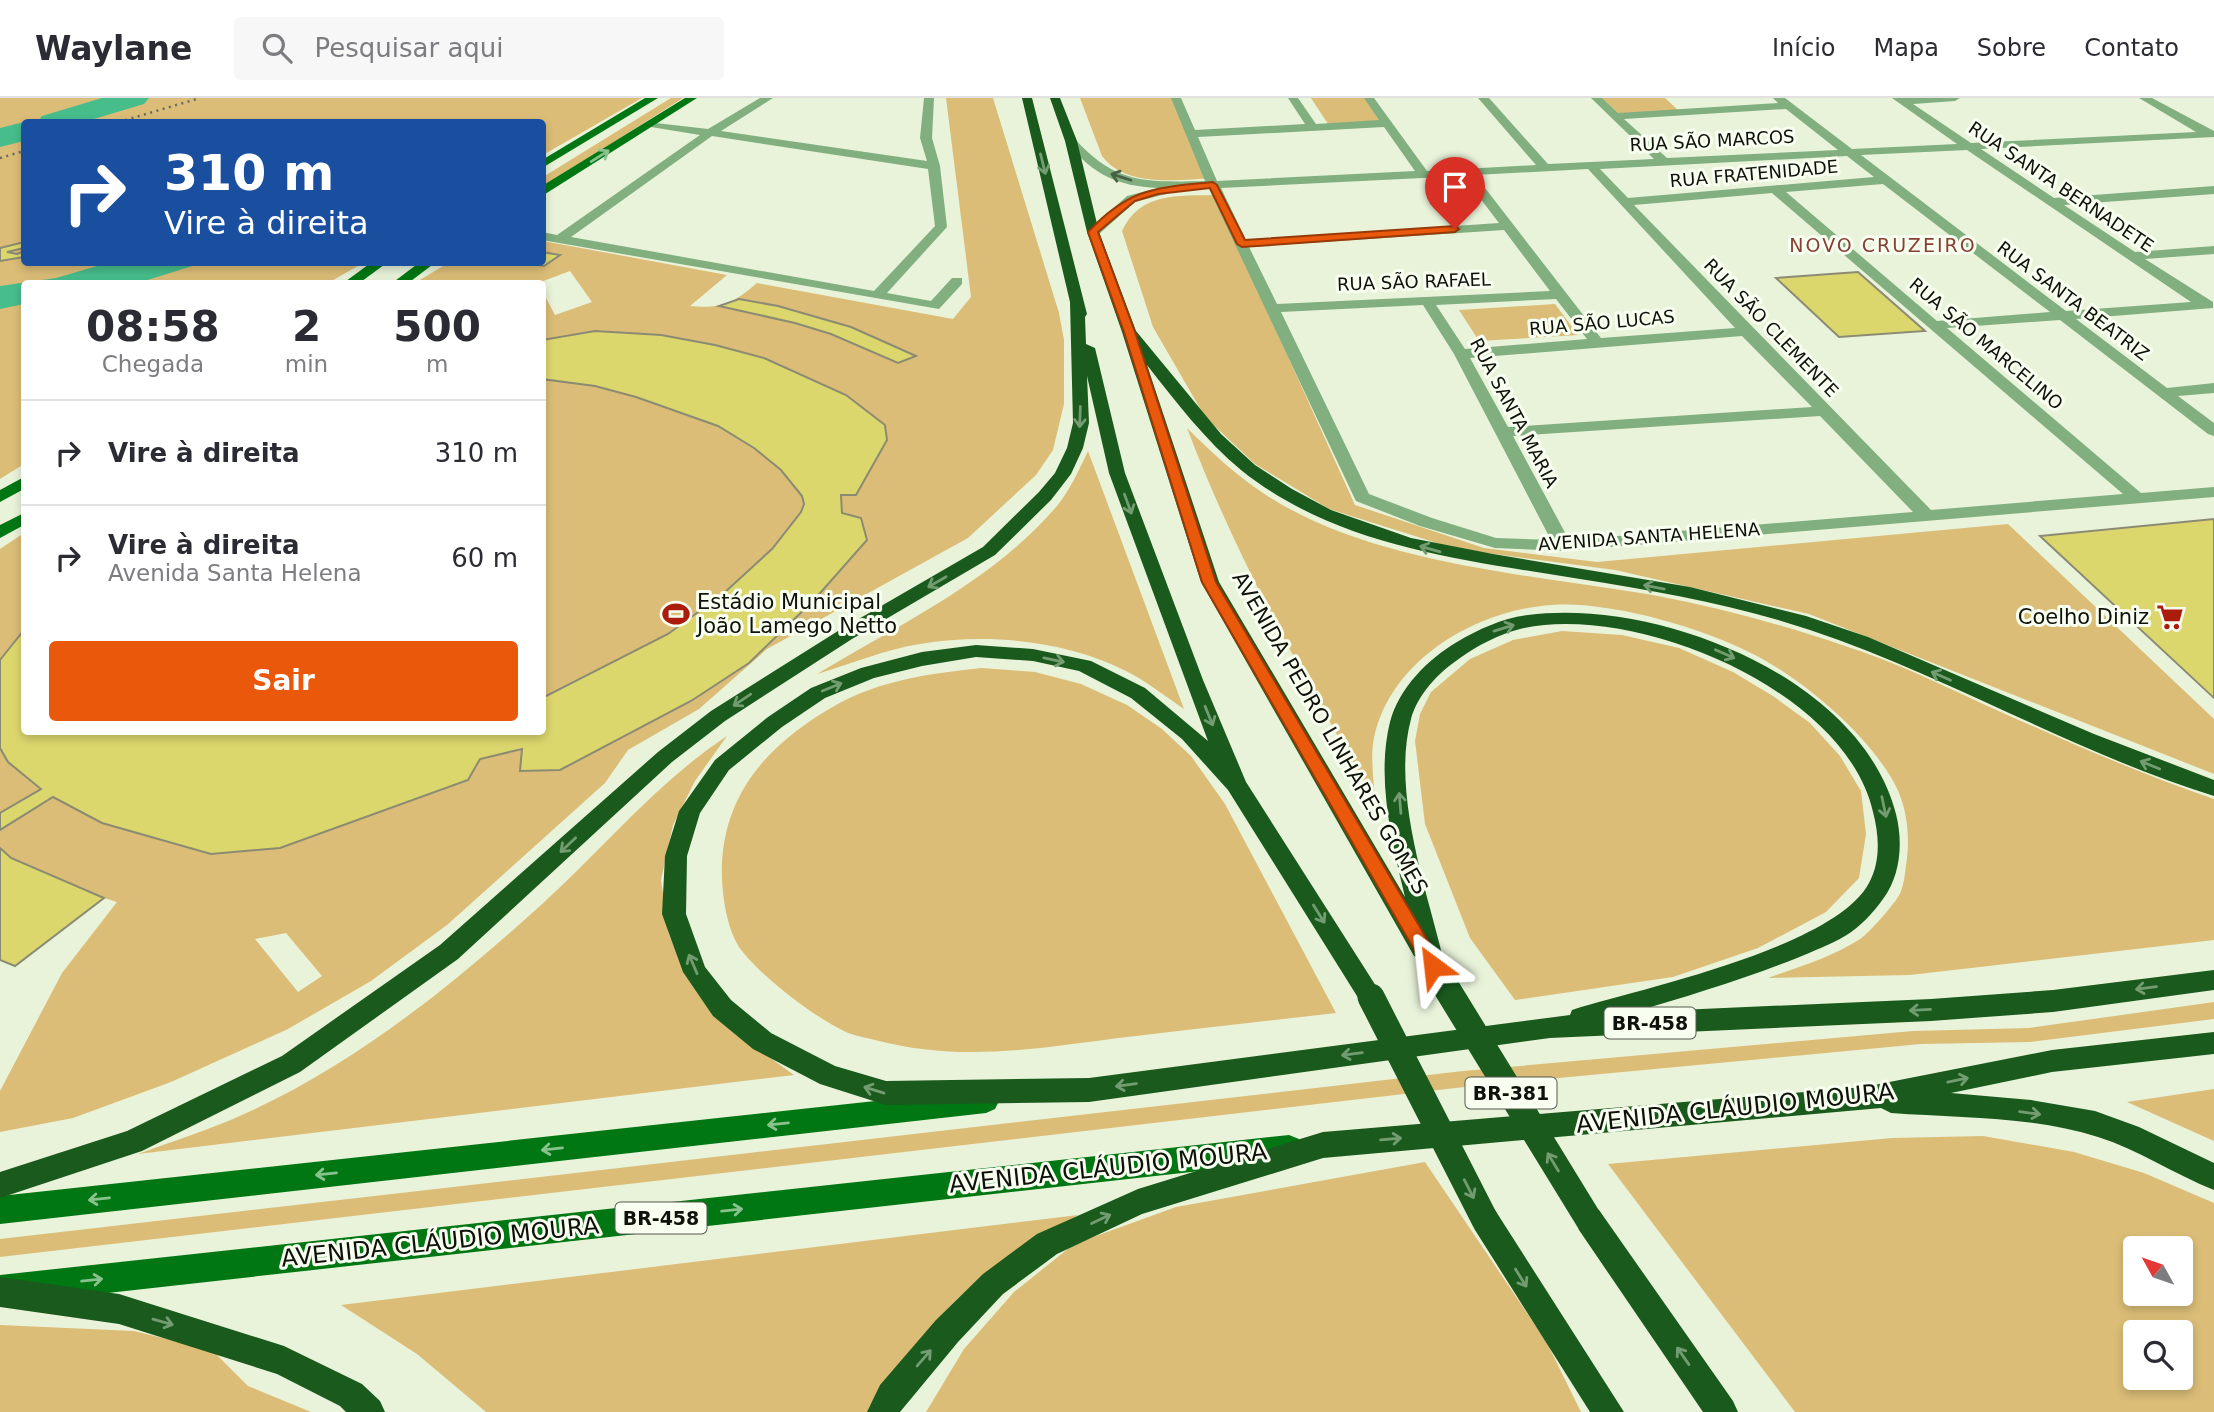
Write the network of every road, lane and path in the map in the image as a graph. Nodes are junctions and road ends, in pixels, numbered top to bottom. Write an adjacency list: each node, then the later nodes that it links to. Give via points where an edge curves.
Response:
1 (653, 98): 29 (main road)
2 (692, 98): 20 (main road)
3 (768, 98): 22 (street)
4 (929, 98): 31 (street, via 926,138)
5 (1027, 98): 56 (highway, one-way to 56)
6 (1055, 98): 25 (highway, AVENIDA PEDRO LINHARES GOMES / BR-381)
7 (1176, 98): 23 (street, AVENIDA SANTA HELENA)
8 (1293, 98): 21 (street)
9 (1369, 98): 19 (street)
10 (1483, 98): 32 (street)
11 (1596, 98): 18 (street)
12 (1666, 98): 17 (street)
13 (1955, 98): 15 (street)
14 (2144, 98): 24 (street)
15 (1899, 100): 26 (street, RUA SANTA BERNADETE)
16 (1783, 102): 17 (street); 27 (street, RUA SANTA BEATRIZ)
17 (1683, 113): 18 (street)
18 (1615, 116): 28 (street)
19 (1387, 123): 21 (street); 34 (street)
20 (651, 124): 22 (street); 37 (main road, one-way to 20)
21 (1313, 128): 23 (street)
22 (710, 134): 31 (street); 45 (street)
23 (1194, 134): 36 (street, AVENIDA SANTA HELENA)
24 (2213, 135): 26 (street, RUA SÃO MARCOS)
25 (1070, 141): 36 (street, one-way to 25, via 1123,179 1100,170); 43 (highway, AVENIDA PEDRO LINHARES GOMES / BR-381)
26 (1968, 146): 27 (street, RUA SÃO MARCOS); 41 (street, RUA SANTA BERNADETE)
27 (1848, 152): 28 (street, RUA SÃO MARCOS); 35 (street, RUA SANTA BEATRIZ)
28 (1663, 161): 30 (street, RUA SÃO MARCOS)
29 (546, 163)
30 (1590, 165): 32 (street, RUA SÃO MARCOS); 40 (street, RUA SÃO CLEMENTE)
31 (934, 166): 54 (street, via 941,227)
32 (1545, 168): 33 (street, RUA SÃO MARCOS)
33 (1467, 173): 34 (street, RUA SÃO MARCOS); 42 (street)
34 (1424, 175): 36 (street, RUA SÃO MARCOS)
35 (1886, 180): 39 (street, RUA FRATENIDADE); 60 (street, RUA SANTA BEATRIZ)
36 (1213, 185): 43 (street, via 1157,191 1131,199); 46 (street, AVENIDA SANTA HELENA)
37 (546, 190)
38 (2214, 190): 41 (street)
39 (1777, 191): 40 (street, RUA FRATENIDADE); 61 (street, RUA SÃO MARCELINO)
40 (1625, 202): 62 (street, RUA SÃO CLEMENTE)
41 (2051, 202): 48 (street, RUA SANTA BERNADETE)
42 (1508, 226): 46 (street); 55 (street)
43 (1093, 232): 63 (highway, AVENIDA PEDRO LINHARES GOMES / BR-381)
44 (546, 237): 45 (street)
45 (561, 239): 54 (street)
46 (1242, 244): 59 (street, AVENIDA SANTA HELENA)
47 (2214, 250): 48 (street)
48 (2132, 256): 58 (street, RUA SANTA BERNADETE)
49 (376, 266): 51 (main road)
50 (424, 266): 52 (main road)
51 (354, 280)
52 (403, 280)
53 (957, 281): 54 (street, via 934,306)
54 (878, 295)
55 (1559, 296): 57 (street, RUA SÃO RAFAEL); 64 (street)
56 (1077, 300): 79 (highway, one-way to 79, via 1117,474); 89 (highway, one-way to 89, via 1081,422 1075,448 1063,474 1045,496 989,551 718,716 665,757 449,952 291,1064 132,1142)
57 (1427, 300): 59 (street, RUA SÃO RAFAEL); 65 (street, RUA SANTA MARIA)
58 (2209, 305): 60 (street)
59 (1271, 308): 78 (street, AVENIDA SANTA HELENA, via 1362,497 1495,542)
60 (2063, 316): 61 (street); 67 (street, RUA SANTA BEATRIZ)
61 (1934, 325): 74 (street, RUA SÃO MARCELINO)
62 (1746, 331): 64 (street, RUA SÃO LUCAS); 68 (street, RUA SÃO CLEMENTE)
63 (1129, 332): 80 (highway, one-way to 63, via 2097,744 1866,643 1798,620 1658,588 1437,551 1366,530 1269,482 1216,439); 81 (highway, AVENIDA PEDRO LINHARES GOMES / BR-381, via 1209,582)
64 (1596, 342): 65 (street, RUA SÃO LUCAS)
65 (1461, 354): 70 (street, RUA SANTA MARIA)
66 (2214, 388): 67 (street)
67 (2164, 393): 69 (street, RUA SANTA BEATRIZ)
68 (1824, 411): 70 (street); 75 (street, RUA SÃO CLEMENTE)
69 (2214, 431)
70 (1503, 432): 78 (street, RUA SANTA MARIA)
71 (21, 484): 73 (main road)
72 (2214, 492): 74 (street, AVENIDA SANTA HELENA)
73 (0, 497)
74 (2138, 499): 75 (street, AVENIDA SANTA HELENA)
75 (1927, 516): 78 (street, AVENIDA SANTA HELENA)
76 (21, 520): 77 (main road)
77 (0, 533)
78 (1563, 546)
79 (1237, 784): 85 (highway, one-way to 79, via 886,1093 830,1076 762,1041 722,1008 695,972 674,914 676,856 690,811 722,765 818,693 868,673 976,651 1033,655 1084,666 1138,693 1189,734); 92 (highway, one-way to 92, bridge, via 1371,997 1485,1220)
80 (2214, 788)
81 (1433, 966): 83 (highway, one-way to 83, via 1402,822 1396,765 1400,721 1417,688 1444,659 1483,635 1526,621 1582,618 1687,638 1789,688 1824,716 1862,760 1882,796 1891,841 1879,888 1843,925 1810,942 1743,968); 97 (highway, AVENIDA PEDRO LINHARES GOMES / BR-381, one-way to 81, bridge, via 1589,1220)
82 (2214, 979): 83 (highway, BR-458, one-way to 83, via 1931,1010)
83 (1550, 1027): 85 (highway, BR-458, one-way to 85)
84 (2214, 1043): 86 (highway, AVENIDA CLÁUDIO MOURA / BR-458, one-way to 84, via 2052,1060)
85 (1089, 1090): 90 (main road, BR-458, one-way to 90)
86 (1864, 1099): 87 (highway, AVENIDA CLÁUDIO MOURA / BR-458, one-way to 86); 88 (highway, one-way to 88, via 2078,1120 2140,1141)
87 (1323, 1144): 91 (main road, AVENIDA CLÁUDIO MOURA / BR-458, one-way to 87); 94 (highway, one-way to 87, via 891,1396 947,1331 993,1284 1047,1244 1138,1202)
88 (2214, 1177)
89 (0, 1185)
90 (0, 1210)
91 (0, 1291): 93 (highway, one-way to 93, via 119,1309 218,1338 306,1372 351,1395)
92 (1573, 1360): 95 (highway); 96 (highway)
93 (369, 1412)
94 (883, 1412)
95 (1597, 1412)
96 (1608, 1412)
97 (1722, 1412)

